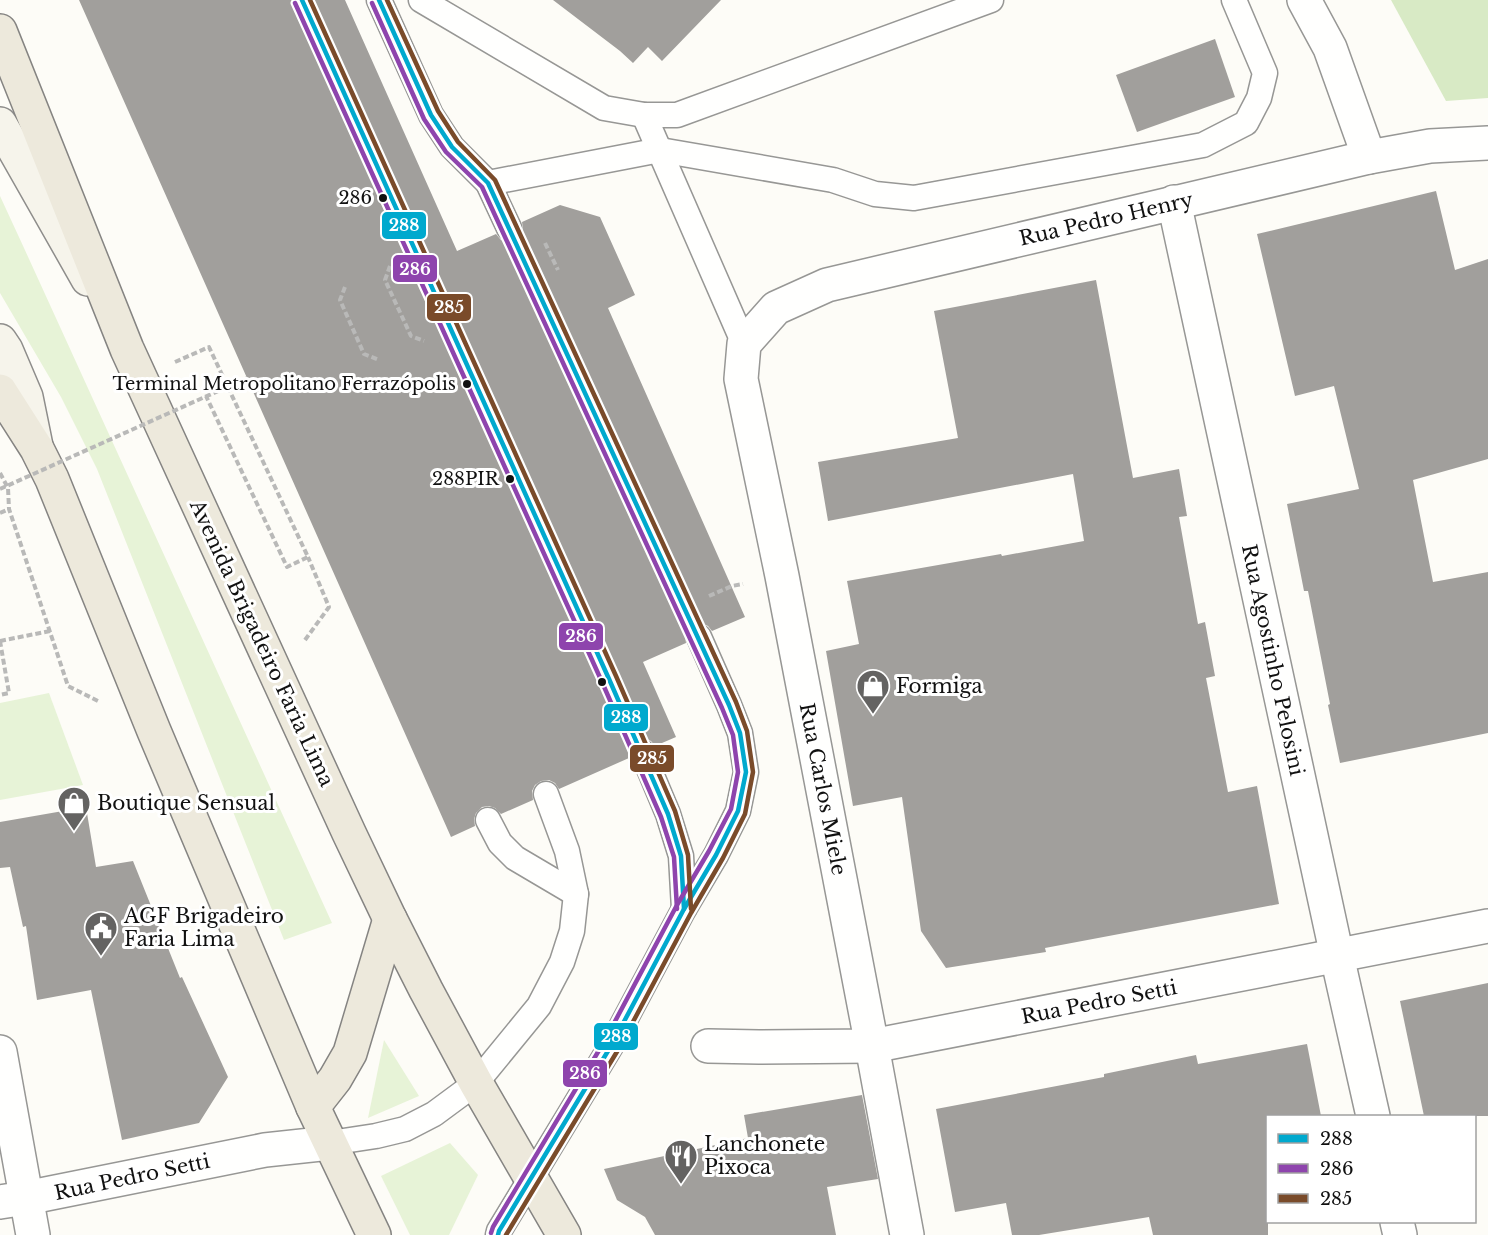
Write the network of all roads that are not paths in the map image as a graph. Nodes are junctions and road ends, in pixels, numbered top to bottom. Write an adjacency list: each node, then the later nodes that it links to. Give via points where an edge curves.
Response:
1 (379, 0): 12 (lane, via 430,115 452,147)
2 (421, 0): 7 (lane, via 604,108)
3 (991, 0): 7 (lane, via 677,115)
4 (1234, 0): 10 (lane, via 1265,73 1259,98 1246,123 1203,145 914,198 874,194 833,180)
5 (1304, 0): 11 (street, via 1330,48)
6 (0, 31): 17 (main road, Avenida Brigadeiro Faria Lima)
7 (644, 115): 10 (lane)
8 (0, 124): 17 (street)
9 (1488, 143): 11 (street, Rua Pedro Henry, via 1430,146)
10 (660, 150): 12 (lane); 16 (lane)
11 (1369, 157): 13 (street, Rua Pedro Henry)
12 (488, 183): 14 (lane)
13 (1174, 202): 16 (street, Rua Pedro Henry, via 827,285 776,308); 28 (street, Rua Agostinho Pelosini)
14 (509, 228)
15 (0, 341): 19 (street, via 26,397)
16 (744, 344): 30 (street, Rua Carlos Miele, via 741,380)
17 (127, 349): 26 (main road, Avenida Brigadeiro Faria Lima)
18 (0, 391): 19 (main road)
19 (37, 449): 33 (main road)
20 (699, 637): 25 (lane, via 740,733 746,772 738,811)
21 (642, 752): 25 (lane, via 681,856)
22 (546, 794): 24 (lane, via 567,851)
23 (488, 820): 24 (lane, via 500,843 515,858)
24 (576, 894): 32 (lane, via 572,931 562,962 539,1006)
25 (684, 909): 37 (lane, via 610,1046)
26 (390, 919): 32 (main road, Avenida Brigadeiro Faria Lima); 33 (main road, via 350,1053)
27 (1488, 926): 28 (street, Rua Pedro Setti)
28 (1337, 956): 30 (street, Rua Pedro Setti); 34 (street, Rua Agostinho Pelosini)
29 (708, 1046): 30 (street, Rua Pedro Setti)
30 (872, 1046): 43 (street, Rua Carlos Miele)
31 (0, 1052): 38 (street)
32 (476, 1083): 35 (lane, via 434,1114 405,1129); 37 (main road, Avenida Brigadeiro Faria Lima)
33 (313, 1107): 35 (main road); 36 (street)
34 (1373, 1115)
35 (330, 1143): 36 (street, Rua Pedro Setti); 40 (main road)
36 (265, 1150): 38 (street, Rua Pedro Setti)
37 (531, 1179): 41 (lane); 42 (main road, Avenida Brigadeiro Faria Lima)
38 (13, 1200): 39 (street)
39 (33, 1235)
40 (374, 1235)
41 (498, 1235)
42 (564, 1235)
43 (907, 1235)

